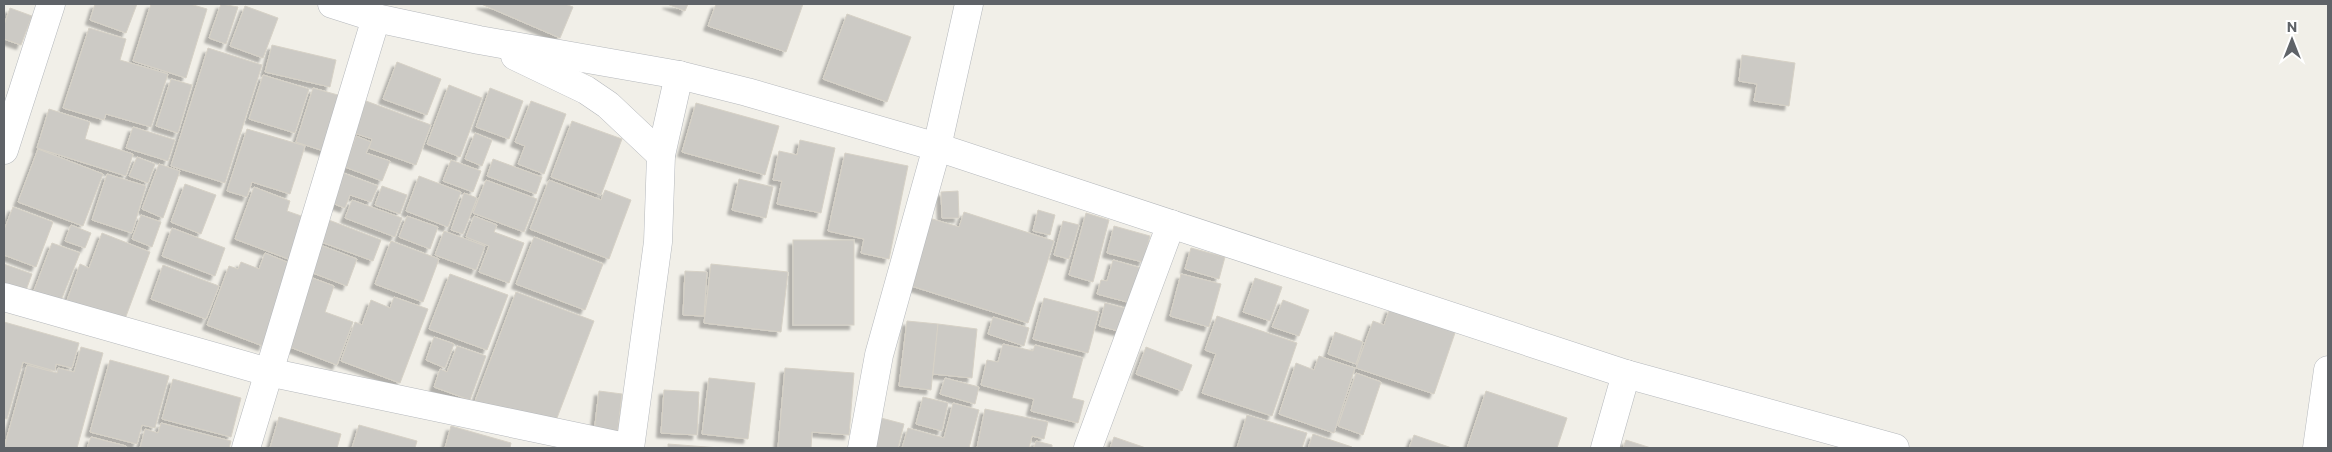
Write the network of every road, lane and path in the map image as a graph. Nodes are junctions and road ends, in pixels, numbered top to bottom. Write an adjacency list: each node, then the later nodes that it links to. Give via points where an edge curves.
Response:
1 (51, 4): 8 (street)
2 (332, 4): 4 (street)
3 (969, 4): 7 (street)
4 (376, 18): 5 (street); 13 (street)
5 (479, 40): 6 (street); 9 (street, via 586,90 608,105)
6 (679, 75): 7 (street); 9 (street)
7 (936, 147): 10 (street); 17 (street, via 879,355)
8 (4, 150)
9 (661, 155): 16 (street, via 658,242)
10 (1171, 224): 14 (street); 18 (street)
11 (4, 297): 13 (street)
12 (2328, 370): 21 (street)
13 (268, 372): 15 (street); 16 (street)
14 (1626, 374): 19 (street); 20 (street)
15 (246, 448)
16 (630, 448)
17 (862, 448)
18 (1088, 448)
19 (1604, 448)
20 (1895, 448)
21 (2317, 448)

